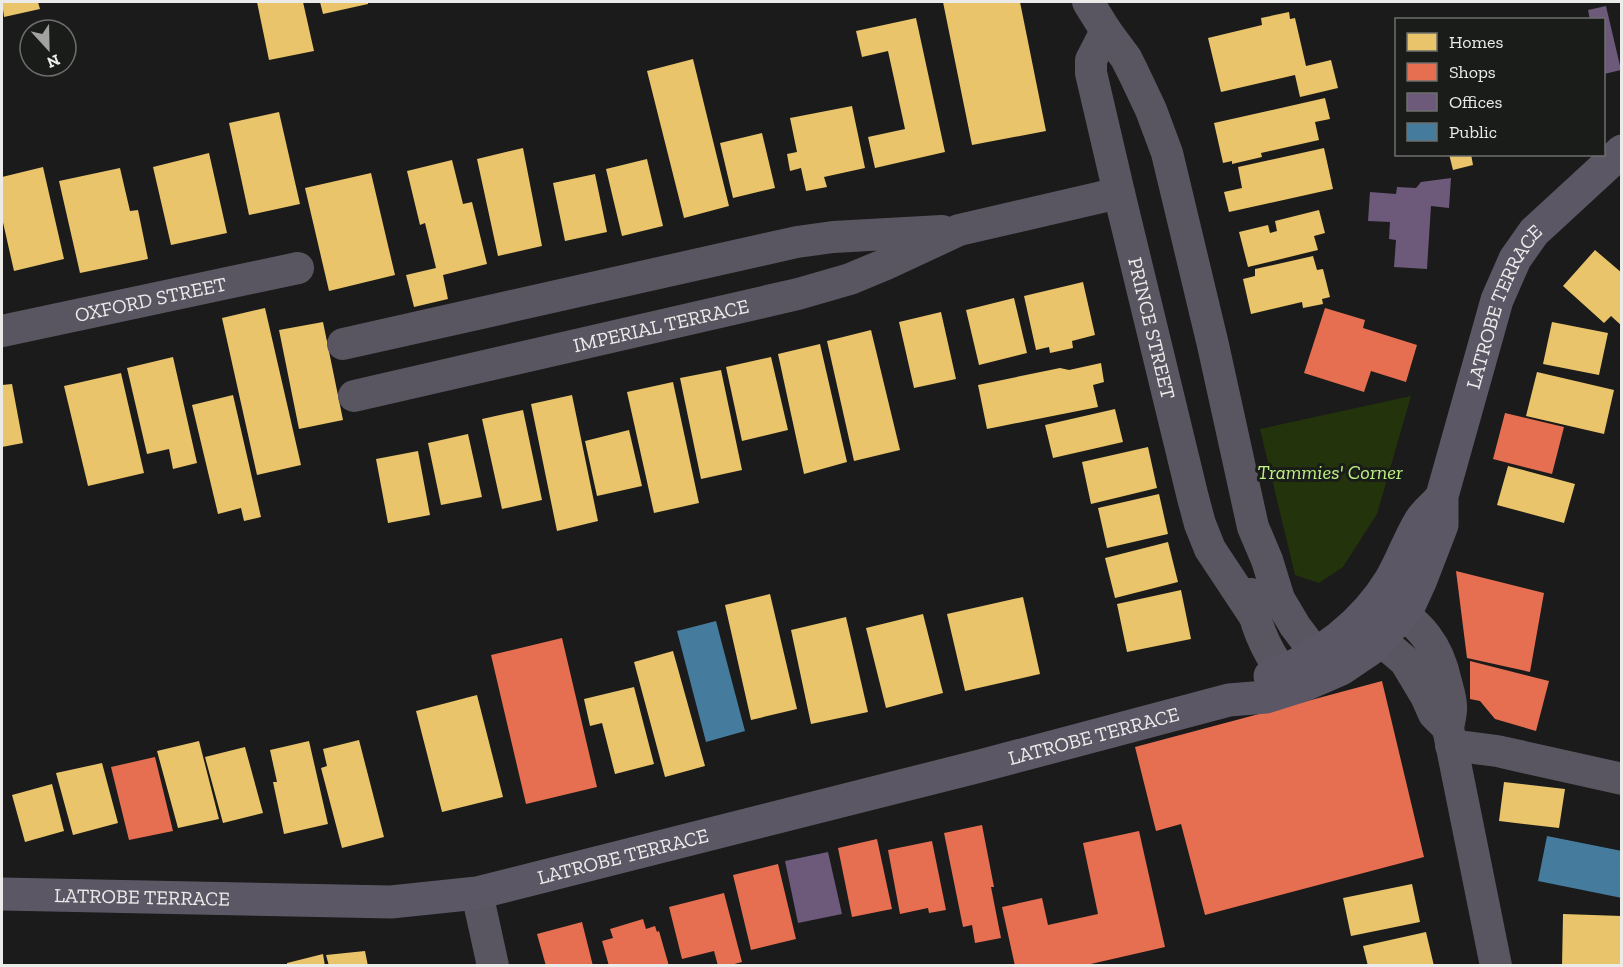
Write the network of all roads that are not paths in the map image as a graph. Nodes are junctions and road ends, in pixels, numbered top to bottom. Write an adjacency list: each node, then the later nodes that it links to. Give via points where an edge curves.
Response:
1 (1088, 2): 2 (street, PRINCE STREET)
2 (1106, 31): 4 (street, PRINCE STREET, via 1090,65); 10 (street, PRINCE STREET, via 1134,74 1167,153)
3 (1622, 151): 11 (main road, LATROBE TERRACE, via 1534,232 1515,259 1497,300 1442,496 1442,525 1409,606)
4 (1119, 193): 5 (street, IMPERIAL TERRACE); 12 (street, PRINCE STREET, via 1200,524 1214,556)
5 (959, 230): 8 (street, IMPERIAL TERRACE, via 797,242); 9 (street, IMPERIAL TERRACE, via 850,279 798,294)
6 (298, 268): 7 (street, OXFORD STREET)
7 (2, 331)
8 (343, 344)
9 (354, 396)
10 (1252, 527): 12 (street, PRINCE STREET, via 1248,565); 14 (street, PRINCE STREET, via 1285,612)
11 (1392, 604): 13 (main road, LATROBE TERRACE); 16 (street, via 1430,640 1439,655 1452,708)
12 (1253, 614): 15 (street, PRINCE STREET, via 1263,642)
13 (1369, 631): 14 (main road, LATROBE TERRACE, via 1375,646 1351,663); 16 (street, via 1404,661)
14 (1320, 665): 15 (main road, LATROBE TERRACE)
15 (1287, 680): 18 (main road, LATROBE TERRACE, via 1248,685 1229,700 981,766)
16 (1450, 737): 17 (street); 21 (street)
17 (1622, 779)
18 (477, 893): 19 (main road, LATROBE TERRACE, via 391,902); 20 (street)
19 (2, 894)
20 (493, 966)
21 (1496, 966)

